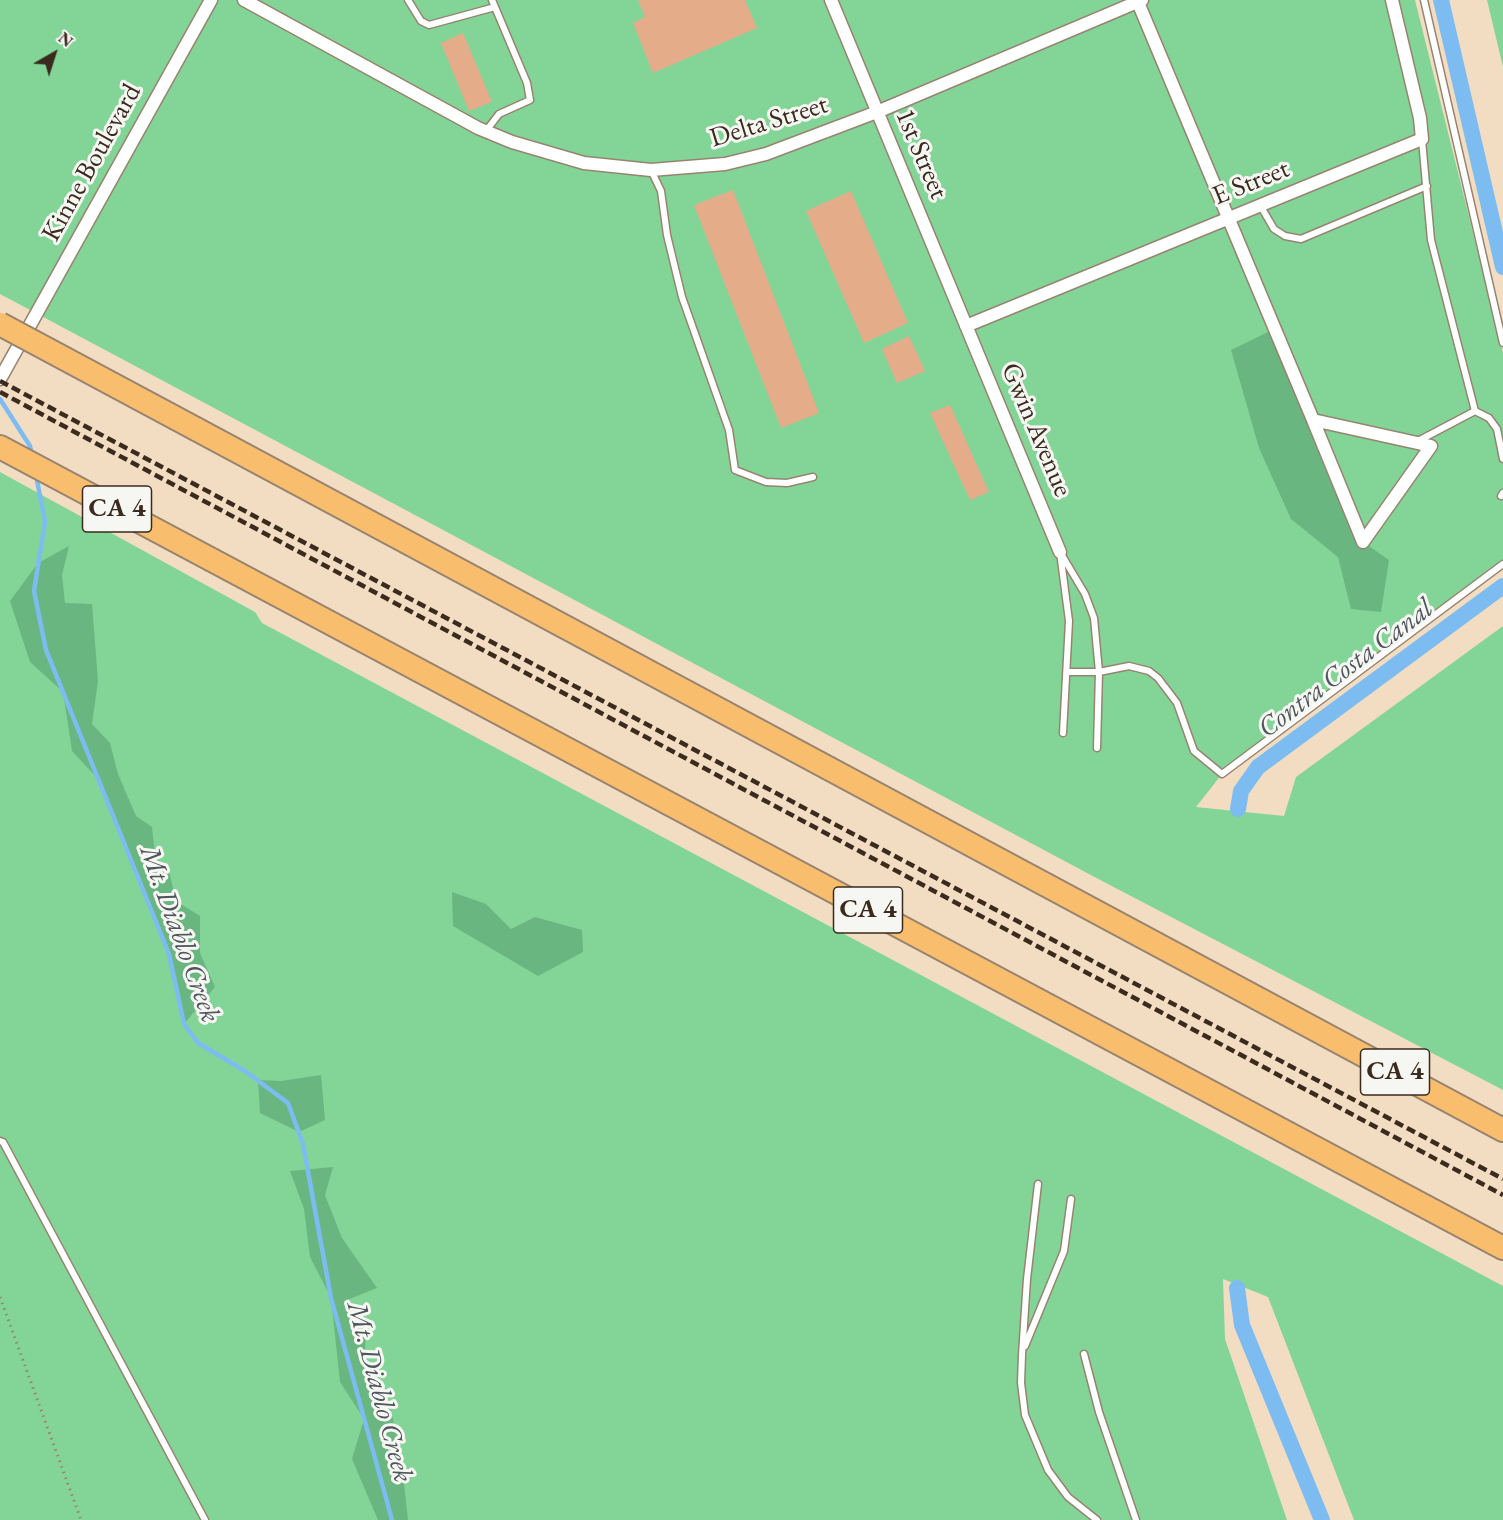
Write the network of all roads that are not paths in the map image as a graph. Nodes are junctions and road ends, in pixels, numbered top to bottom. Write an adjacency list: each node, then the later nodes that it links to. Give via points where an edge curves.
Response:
1 (211, 0): 19 (street, Kinne Boulevard)
2 (244, 0): 10 (street, Delta Street)
3 (408, 0): 8 (lane, via 429,25)
4 (831, 0): 9 (street, 1st Street)
5 (1392, 0): 11 (street)
6 (1424, 0): 18 (lane)
7 (1139, 1): 9 (street, Delta Street); 15 (street)
8 (493, 3): 10 (lane, via 527,83 530,100 499,114)
9 (878, 112): 12 (street, Delta Street, via 766,154 724,164); 17 (street, 1st Street)
10 (486, 131): 12 (street, Delta Street, via 584,163)
11 (1422, 139): 13 (lane); 14 (street, E Street)
12 (651, 170): 25 (lane, via 661,191 682,297 729,430 735,470 766,482 787,483)
13 (1426, 186): 14 (lane, via 1301,239 1274,229); 20 (lane, via 1431,240)
14 (1260, 205): 15 (street, E Street)
15 (1228, 219): 17 (street, E Street); 21 (street)
16 (0, 324): 32 (highway, CA 4, bridge)
17 (966, 326): 26 (street, Gwin Avenue)
18 (1503, 343)
19 (0, 379)
20 (1475, 411): 22 (lane); 24 (lane, via 1489,418 1497,429)
21 (1313, 420): 22 (street); 22 (street, via 1363,542 1431,446)
22 (1415, 442)
23 (0, 447): 36 (highway, CA 4)
24 (1503, 459)
25 (813, 477)
26 (1060, 552): 28 (lane, via 1068,611); 29 (lane, via 1080,584 1094,618)
27 (1503, 564): 29 (lane, via 1222,774 1194,752 1177,703 1158,678 1149,671 1129,666)
28 (1067, 672): 29 (lane); 30 (lane)
29 (1099, 672): 31 (lane)
30 (1064, 733)
31 (1097, 748)
32 (1503, 1130)
33 (0, 1141): 39 (lane)
34 (1038, 1184): 37 (lane)
35 (1071, 1199): 37 (lane, via 1064,1251)
36 (1503, 1248)
37 (1022, 1354): 40 (lane, via 1025,1415 1035,1443 1068,1497)
38 (1084, 1354): 41 (lane, via 1099,1412)
39 (205, 1520)
40 (1097, 1520)
41 (1136, 1520)

